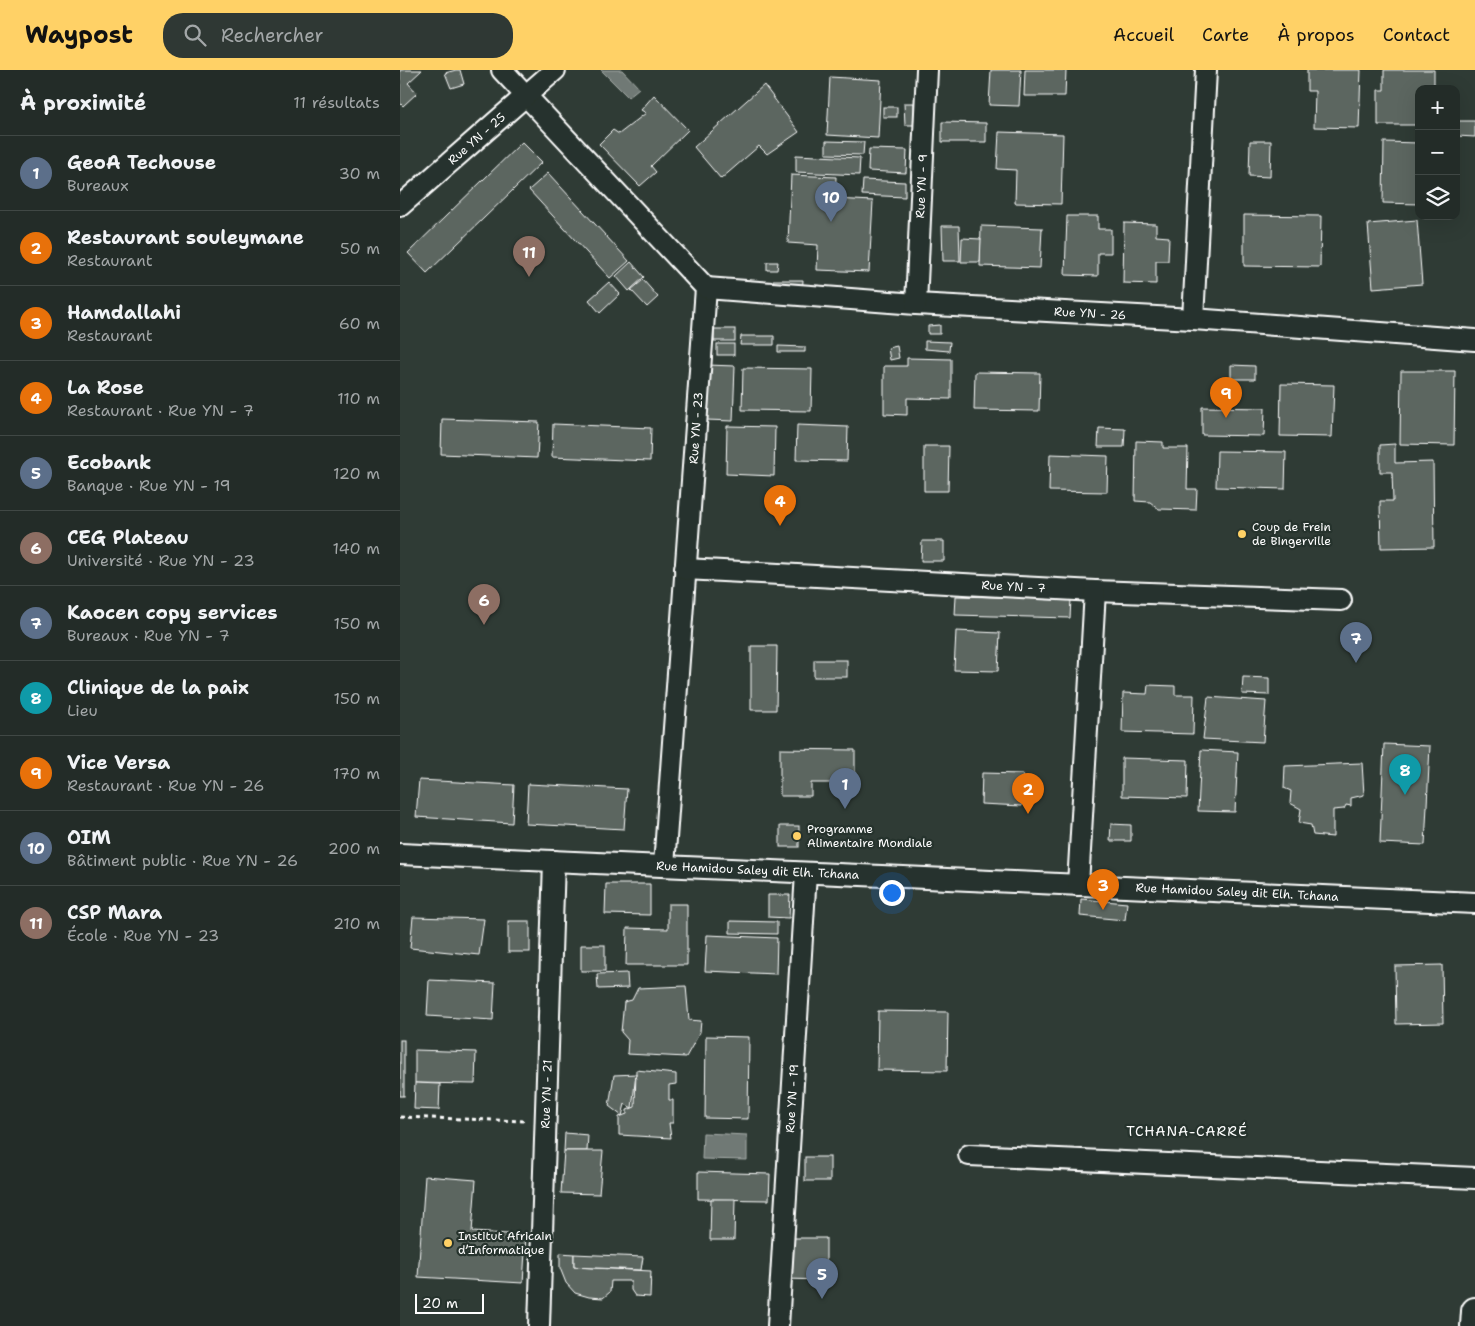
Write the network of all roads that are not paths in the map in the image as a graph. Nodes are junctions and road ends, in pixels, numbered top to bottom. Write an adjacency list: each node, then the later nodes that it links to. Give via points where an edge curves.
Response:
1 (502, 70): 5 (street)
2 (554, 70): 5 (street, Rue YN - 25)
3 (927, 70): 8 (street, Rue YN - 9)
4 (1206, 70): 9 (street)
5 (526, 96): 6 (street, Rue YN - 25); 7 (street)
6 (400, 206)
7 (706, 288): 8 (street, Rue YN - 26); 11 (street, Rue YN - 23)
8 (916, 304): 9 (street, Rue YN - 26)
9 (1193, 319): 10 (street, Rue YN - 26)
10 (1475, 340)
11 (685, 569): 12 (street, Rue YN - 7); 16 (street, Rue YN - 23)
12 (1094, 591): 13 (street, Rue YN - 7); 18 (street)
13 (1341, 600)
14 (400, 854): 15 (street, Rue Hamidou Saley dit Elh. Tchana)
15 (554, 862): 16 (street, Rue Hamidou Saley dit Elh. Tchana); 23 (street, Rue YN - 21)
16 (664, 866): 17 (street, Rue Hamidou Saley dit Elh. Tchana)
17 (806, 873): 18 (street, Rue Hamidou Saley dit Elh. Tchana); 24 (street, Rue YN - 19)
18 (1078, 885): 19 (street, Rue Hamidou Saley dit Elh. Tchana)
19 (1475, 903)
20 (969, 1155): 21 (street)
21 (1475, 1178)
22 (1475, 1311): 25 (street)
23 (539, 1326)
24 (778, 1326)
25 (1474, 1326)

